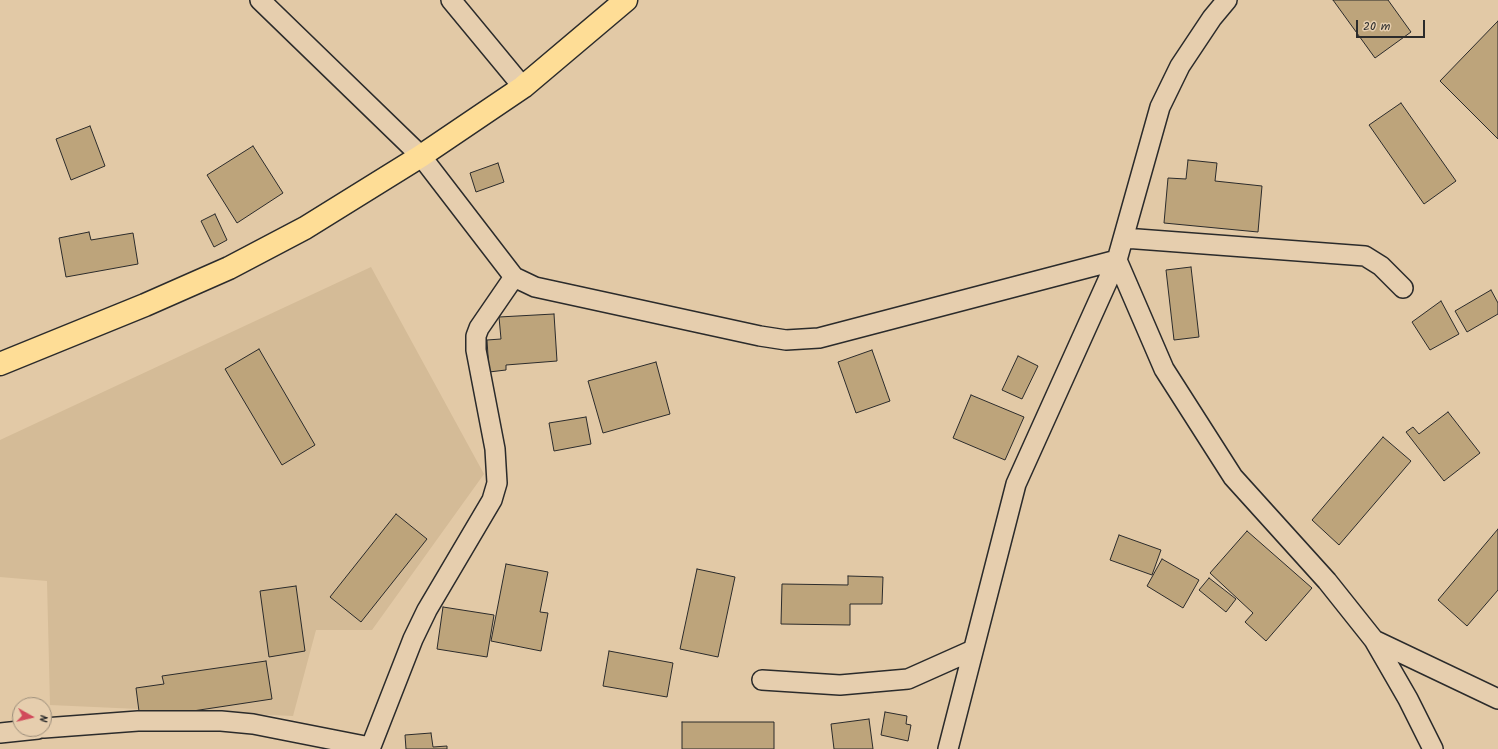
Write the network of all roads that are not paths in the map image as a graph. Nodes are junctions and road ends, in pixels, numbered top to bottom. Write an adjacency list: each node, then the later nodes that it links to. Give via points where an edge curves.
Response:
1 (260, 0): 6 (street)
2 (451, 0): 5 (street)
3 (626, 0): 5 (highway)
4 (1227, 0): 7 (street, via 1180,66 1160,107)
5 (523, 87): 6 (highway)
6 (421, 156): 9 (street); 11 (highway, via 305,228 229,268)
7 (1124, 238): 8 (street); 10 (street, via 1364,256 1381,266)
8 (1117, 260): 9 (street, via 819,338 786,340 568,295 536,287); 12 (street, via 1164,369 1233,477 1327,581); 13 (street, via 1016,484)
9 (514, 277): 20 (street, via 476,336 476,350 495,449 497,483 492,500 427,610)
10 (1403, 288)
11 (0, 364)
12 (1374, 640): 15 (street); 21 (street)
13 (973, 650): 14 (street, via 908,679 840,685); 19 (street)
14 (762, 680)
15 (1498, 699)
16 (52, 727): 20 (street, via 138,721 221,721 253,724)
17 (12, 732): 18 (street)
18 (0, 733)
19 (952, 747)
20 (370, 748)
21 (1433, 749)

